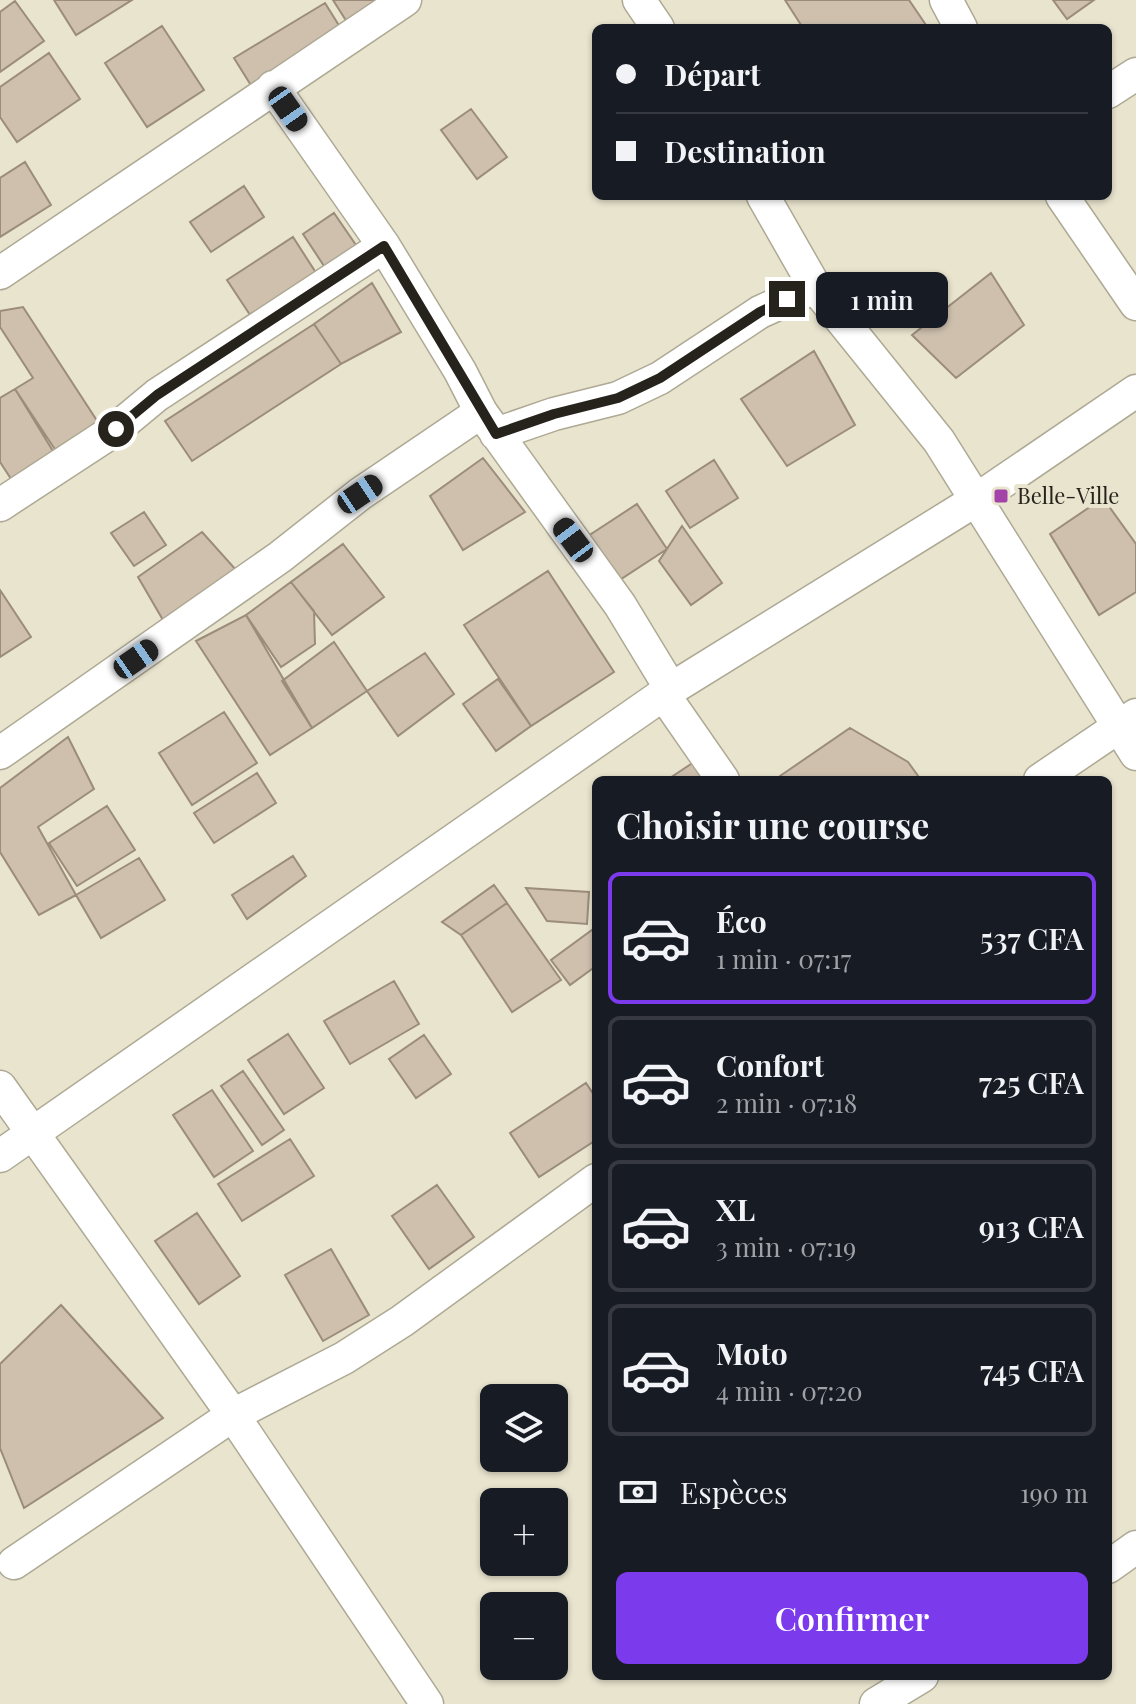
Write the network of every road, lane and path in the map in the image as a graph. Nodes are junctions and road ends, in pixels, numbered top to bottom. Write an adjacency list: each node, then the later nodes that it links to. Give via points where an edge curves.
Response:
1 (405, 0): 7 (street)
2 (639, 0): 4 (street)
3 (946, 0): 5 (street)
4 (655, 24)
5 (959, 24)
6 (1136, 74): 8 (street)
7 (273, 87): 11 (street); 12 (street)
8 (1112, 89)
9 (765, 200): 13 (street)
10 (1065, 200): 14 (street)
11 (384, 246): 16 (street); 18 (street)
12 (0, 273)
13 (815, 287): 16 (street, via 760,312 660,378 618,398); 17 (street, via 939,441)
14 (1136, 304)
15 (1136, 391): 17 (street)
16 (489, 423): 19 (street, via 620,605); 21 (street, via 360,494 280,557)
17 (976, 500): 19 (street); 20 (street)
18 (0, 505)
19 (668, 692): 23 (street); 26 (street)
20 (1126, 721): 22 (street); 24 (street)
21 (0, 753)
22 (1136, 754)
23 (720, 776)
24 (1046, 776)
25 (0, 1087): 26 (street)
26 (32, 1134): 27 (street); 29 (street)
27 (0, 1156)
28 (592, 1183): 29 (street, via 402,1321 344,1358)
29 (233, 1415): 31 (street); 34 (street)
30 (1136, 1547): 32 (street)
31 (14, 1563)
32 (1112, 1564)
33 (915, 1680): 35 (street)
34 (427, 1704)
35 (876, 1704)

